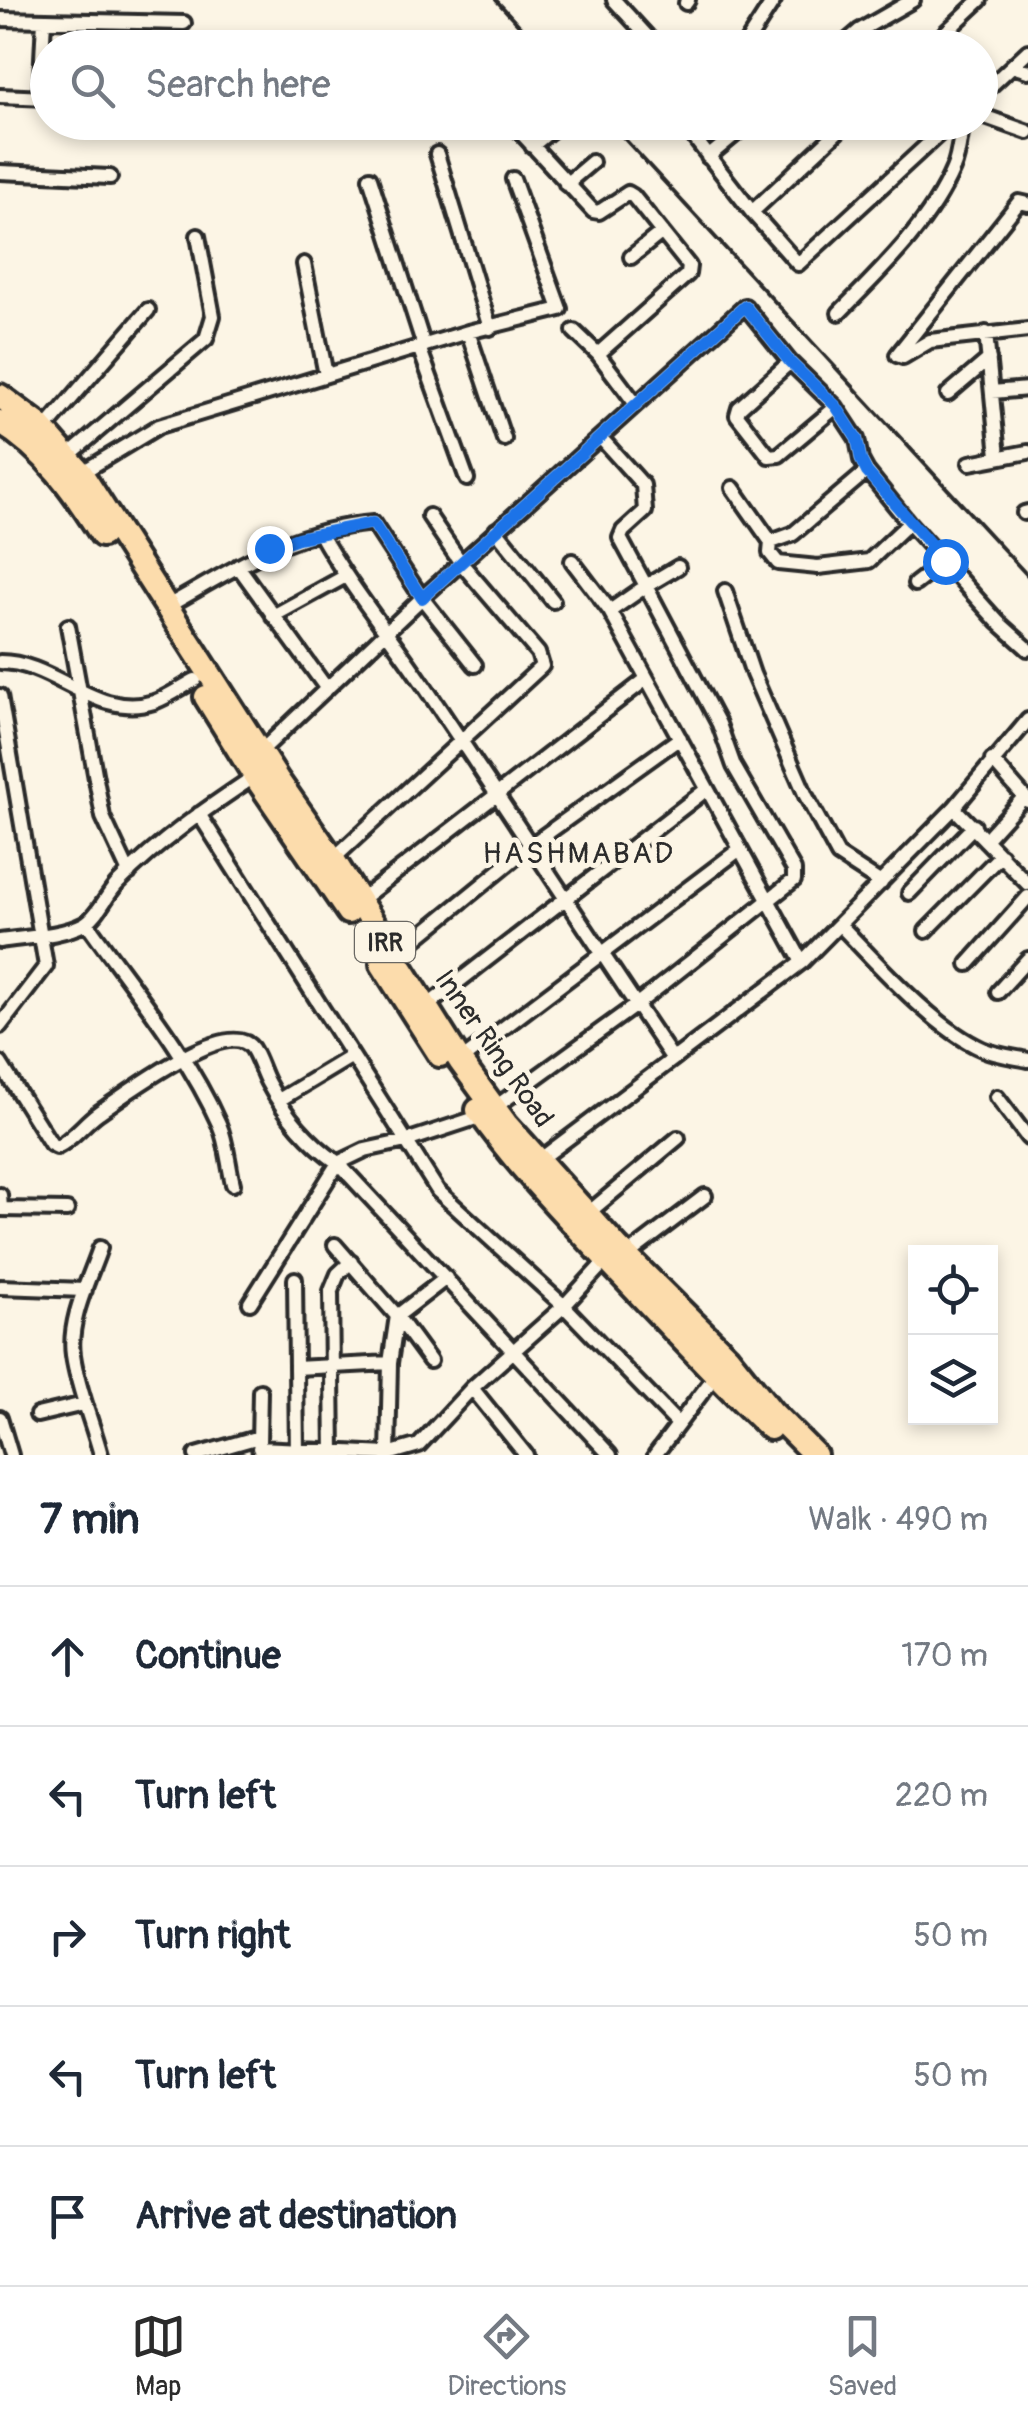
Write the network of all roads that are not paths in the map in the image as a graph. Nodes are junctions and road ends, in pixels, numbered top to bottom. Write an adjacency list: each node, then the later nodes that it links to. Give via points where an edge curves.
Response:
1 (614, 0): 9 (street)
2 (774, 0): 10 (street)
3 (913, 0): 11 (street)
4 (980, 0): 12 (street)
5 (0, 18): 6 (street)
6 (44, 20): 7 (street); 8 (street)
7 (184, 24)
8 (44, 30)
9 (642, 30)
10 (755, 30)
11 (861, 30)
12 (948, 30)
13 (1028, 51): 14 (street)
14 (1012, 66): 15 (street); 16 (street)
15 (1028, 72)
16 (998, 79)
17 (0, 96): 18 (street)
18 (30, 97)
19 (998, 121): 20 (street)
20 (1028, 132)
21 (527, 140): 28 (street)
22 (539, 140): 28 (street)
23 (696, 140): 30 (street)
24 (728, 140): 30 (street)
25 (829, 140): 38 (street)
26 (932, 140): 38 (street, via 798,264)
27 (960, 140): 44 (street, via 954,168 924,218)
28 (532, 146): 36 (street)
29 (436, 154): 45 (street)
30 (708, 156): 38 (street)
31 (592, 162): 36 (street)
32 (0, 172): 33 (street)
33 (110, 177)
34 (370, 178): 50 (street)
35 (513, 179): 45 (street, via 560,308)
36 (566, 184): 39 (street, via 593,211 628,193)
37 (1028, 204): 49 (street, via 1019,202 897,356 930,341)
38 (752, 212)
39 (662, 232): 41 (street); 51 (street, via 690,270)
40 (198, 236): 68 (street, via 212,328)
41 (631, 257)
42 (304, 264): 54 (street)
43 (148, 310): 62 (street)
44 (839, 313)
45 (490, 328): 48 (street)
46 (1028, 330): 49 (street)
47 (574, 331): 51 (street)
48 (468, 332): 50 (street); 64 (street)
49 (986, 333): 52 (street)
50 (421, 346): 54 (street); 70 (street)
51 (598, 354): 59 (street)
52 (988, 359): 56 (street); 57 (street)
53 (790, 362): 59 (street, via 745,306); 60 (street); 60 (street, via 739,408 740,421 770,456)
54 (326, 374): 68 (street, via 159,426)
55 (1028, 389): 56 (street)
56 (992, 392): 66 (street)
57 (948, 394)
58 (0, 396): 62 (highway, Inner Ring Road / IRR)
59 (635, 404): 63 (street)
60 (836, 406): 69 (street)
61 (0, 422): 96 (highway, Inner Ring Road / IRR, via 64,478)
62 (44, 430): 68 (highway, Inner Ring Road / IRR)
63 (600, 438): 74 (street); 84 (street, via 644,484 646,511 620,538)
64 (504, 439)
65 (1028, 452): 66 (street)
66 (998, 456): 67 (street)
67 (970, 463)
68 (74, 465): 88 (highway, Inner Ring Road / IRR)
69 (867, 472): 73 (street); 76 (street, via 793,534)
70 (466, 479)
71 (733, 488): 76 (street)
72 (429, 516): 79 (street)
73 (910, 523): 76 (street, via 877,556 856,564 778,563); 78 (street)
74 (496, 530): 79 (street); 87 (street)
75 (320, 533): 80 (street, via 269,548); 82 (street); 86 (street, via 374,524)
76 (771, 542)
77 (572, 561): 89 (street)
78 (945, 561): 83 (street); 93 (street)
79 (461, 563): 86 (street); 103 (street, via 542,662)
80 (238, 566): 88 (street); 90 (street)
81 (678, 567): 84 (street)
82 (344, 576): 90 (street); 92 (street)
83 (915, 584)
84 (646, 586): 89 (street); 126 (street, via 734,766 794,870 794,880)
85 (724, 591): 120 (street, via 806,796 838,855)
86 (422, 598): 92 (street); 95 (street)
87 (553, 600)
88 (166, 607): 105 (highway, Inner Ring Road / IRR)
89 (610, 611): 97 (street)
90 (274, 616): 98 (street)
91 (68, 626): 99 (street)
92 (385, 633): 98 (street); 103 (street)
93 (1028, 649)
94 (0, 662): 99 (street, via 30,665)
95 (475, 666)
96 (195, 680): 99 (street, via 143,704); 105 (highway, Inner Ring Road / IRR)
97 (645, 680): 102 (street); 107 (street)
98 (327, 689): 105 (street)
99 (82, 694): 119 (street, via 103,817)
100 (0, 696): 130 (street)
101 (1025, 730): 104 (street)
102 (680, 738): 106 (street); 113 (street)
103 (462, 743): 107 (street); 116 (street)
104 (992, 760): 108 (street); 109 (street)
105 (254, 764): 110 (street); 116 (highway, Inner Ring Road / IRR); 149 (highway, Inner Ring Road / IRR)
106 (707, 789): 114 (street); 123 (street)
107 (496, 794): 113 (street); 125 (street)
108 (1026, 799): 112 (street)
109 (954, 808): 111 (street); 120 (street)
110 (199, 814): 119 (street); 141 (street)
111 (974, 826): 112 (street); 122 (street)
112 (985, 840): 115 (street)
113 (531, 845): 123 (street); 133 (street)
114 (740, 849): 126 (street); 132 (street)
115 (1002, 855): 118 (street); 129 (street)
116 (333, 859): 125 (highway, Inner Ring Road / IRR)
117 (1028, 861): 118 (street)
118 (1016, 872): 121 (street)
119 (128, 873): 127 (street)
120 (881, 883): 128 (street)
121 (1028, 884)
122 (909, 893)
123 (565, 898): 132 (street); 139 (street)
124 (1028, 898): 136 (street)
125 (359, 901): 133 (highway, Inner Ring Road / IRR)
126 (767, 902): 135 (street); 138 (street)
127 (87, 923): 130 (street); 142 (street)
128 (840, 925): 135 (street); 145 (street, via 963,1039)
129 (926, 931)
130 (40, 936): 131 (street); 140 (street, via 46,966)
131 (0, 941)
132 (599, 954): 138 (street); 144 (street)
133 (394, 956): 139 (highway, Inner Ring Road / IRR)
134 (1028, 959): 137 (street)
135 (802, 962): 143 (street)
136 (968, 964)
137 (998, 992)
138 (636, 1005): 143 (street); 149 (street)
139 (427, 1006): 144 (highway, Inner Ring Road / IRR)
140 (0, 1026)
141 (352, 1056): 148 (street); 152 (street)
142 (180, 1058): 146 (street, via 57,1146); 148 (street, via 243,1040); 155 (street, via 221,1129)
143 (673, 1059): 153 (street)
144 (460, 1060): 149 (highway, Inner Ring Road / IRR)
145 (1028, 1060)
146 (0, 1063)
147 (996, 1097): 151 (street)
148 (278, 1100): 154 (street, via 318,1149)
149 (488, 1112): 152 (street); 153 (highway, Inner Ring Road / IRR); 162 (highway, Inner Ring Road / IRR, via 500,1143 544,1193)
150 (678, 1138): 159 (street)
151 (1028, 1138)
152 (406, 1141): 154 (street); 169 (street, via 438,1191)
153 (538, 1161): 159 (highway, Inner Ring Road / IRR)
154 (338, 1162): 164 (street); 168 (street)
155 (234, 1184)
156 (705, 1196): 162 (street)
157 (0, 1204): 158 (street)
158 (67, 1210)
159 (588, 1214): 162 (highway, Inner Ring Road / IRR)
160 (335, 1245): 163 (street)
161 (100, 1248): 167 (street)
162 (617, 1254): 169 (street); 175 (highway, Inner Ring Road / IRR)
163 (350, 1262): 170 (street); 174 (street, via 331,1291)
164 (446, 1278): 170 (street); 171 (street)
165 (295, 1279): 176 (street)
166 (0, 1286): 167 (street)
167 (85, 1290): 179 (street, via 72,1352)
168 (250, 1302)
169 (564, 1306): 171 (street); 182 (street)
170 (397, 1316): 172 (street); 173 (street)
171 (512, 1350): 177 (street); 191 (street)
172 (430, 1362)
173 (390, 1364): 174 (street); 186 (street)
174 (333, 1366): 176 (street); 185 (street)
175 (721, 1367): 182 (street); 193 (highway, Inner Ring Road / IRR); 194 (highway, Inner Ring Road / IRR)
176 (296, 1368): 184 (street)
177 (472, 1388): 186 (street, via 419,1445); 190 (street)
178 (260, 1391): 183 (street)
179 (84, 1404): 180 (street); 188 (street)
180 (37, 1414)
181 (0, 1418): 187 (street)
182 (678, 1424): 192 (street)
183 (259, 1447): 184 (street); 189 (street)
184 (297, 1453): 185 (street)
185 (333, 1453): 186 (street)
186 (388, 1454)
187 (10, 1455)
188 (101, 1455)
189 (196, 1455)
190 (526, 1455)
191 (610, 1455)
192 (655, 1455)
193 (798, 1455)
194 (815, 1455)

